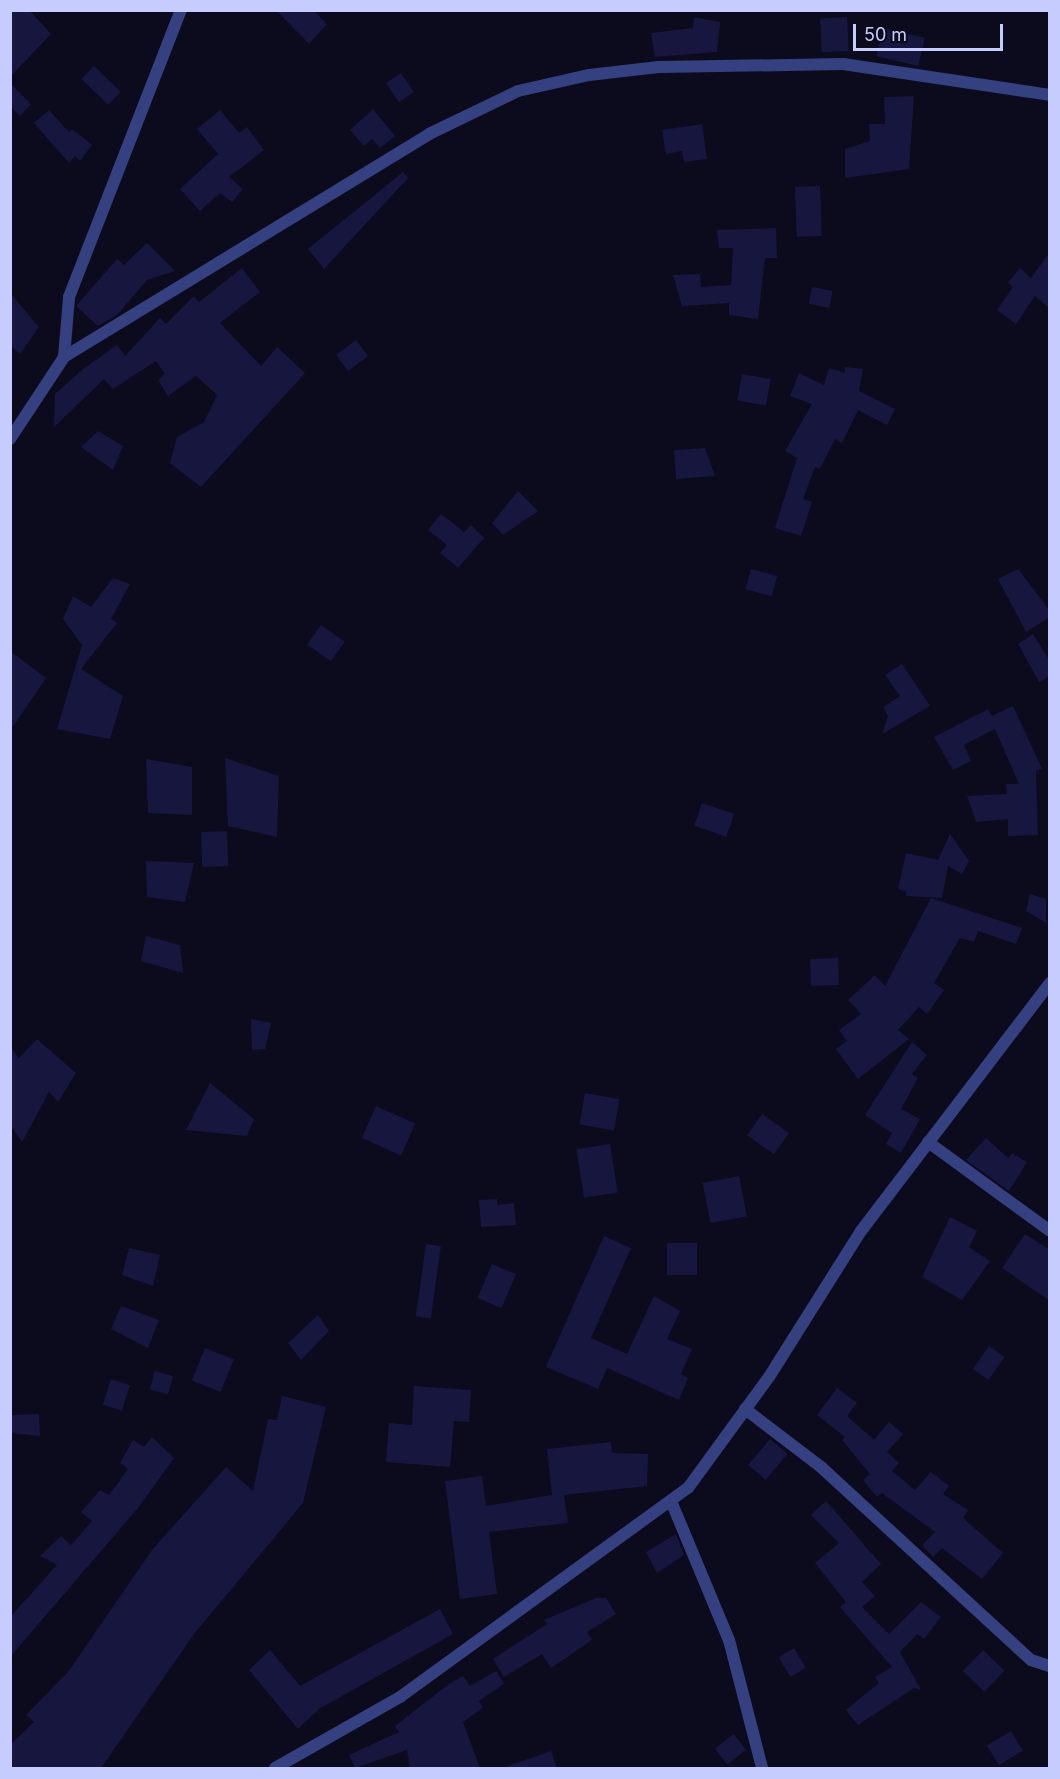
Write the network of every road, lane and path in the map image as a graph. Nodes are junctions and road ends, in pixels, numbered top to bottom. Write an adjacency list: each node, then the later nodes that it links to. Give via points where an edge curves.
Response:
1 (181, 10): 3 (street, via 69,297)
2 (1050, 95): 3 (street, via 843,64 659,67 589,75 518,91 429,134)
3 (64, 357): 4 (street)
4 (10, 439)
5 (1050, 983): 6 (street)
6 (928, 1142): 7 (street); 8 (street, via 861,1231)
7 (1050, 1231)
8 (745, 1409): 9 (street, via 688,1488); 10 (street, via 821,1467 1031,1660)
9 (671, 1501): 11 (street, via 400,1697); 12 (street, via 729,1640)
10 (1050, 1666)
11 (275, 1768)
12 (762, 1768)

